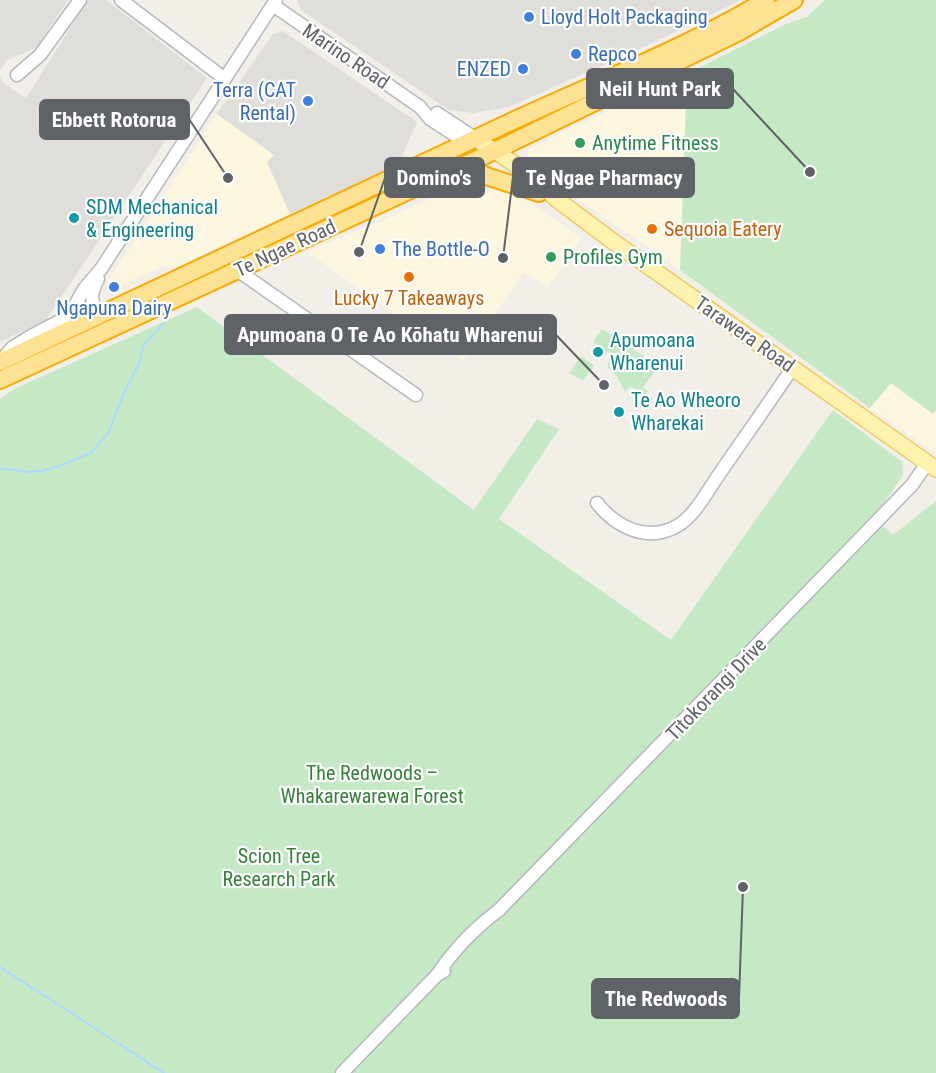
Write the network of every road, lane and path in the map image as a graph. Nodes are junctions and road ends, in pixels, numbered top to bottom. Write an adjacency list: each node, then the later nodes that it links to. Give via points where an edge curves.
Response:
1 (80, 0): 6 (street, via 40,55)
2 (121, 0): 7 (street)
3 (794, 0): 5 (highway, Te Ngae Road)
4 (274, 3): 7 (street); 8 (street, Marino Road, via 420,107 430,119)
5 (756, 5): 8 (highway, Te Ngae Road); 9 (highway, Te Ngae Road, via 739,32)
6 (17, 75)
7 (225, 79): 12 (street)
8 (472, 141): 9 (main road, Tarawera Road); 14 (highway, Te Ngae Road)
9 (490, 153): 10 (highway, Te Ngae Road); 11 (main road, Tarawera Road, via 533,176)
10 (463, 166): 11 (highway); 13 (highway, Te Ngae Road)
11 (547, 195): 16 (main road, Tarawera Road)
12 (101, 269): 14 (street, via 92,301 96,308); 15 (street, via 69,316 13,347)
13 (237, 270): 17 (highway, Te Ngae Road); 18 (street)
14 (108, 312): 15 (highway, Te Ngae Road)
15 (0, 362)
16 (793, 367): 19 (main road, Tarawera Road); 20 (street, via 682,523 661,533 638,532 609,517)
17 (0, 380)
18 (416, 395)
19 (932, 466): 21 (street, Tītokorangi Drive, via 499,910 491,924 451,966 437,975)
20 (597, 503)
21 (342, 1073)

